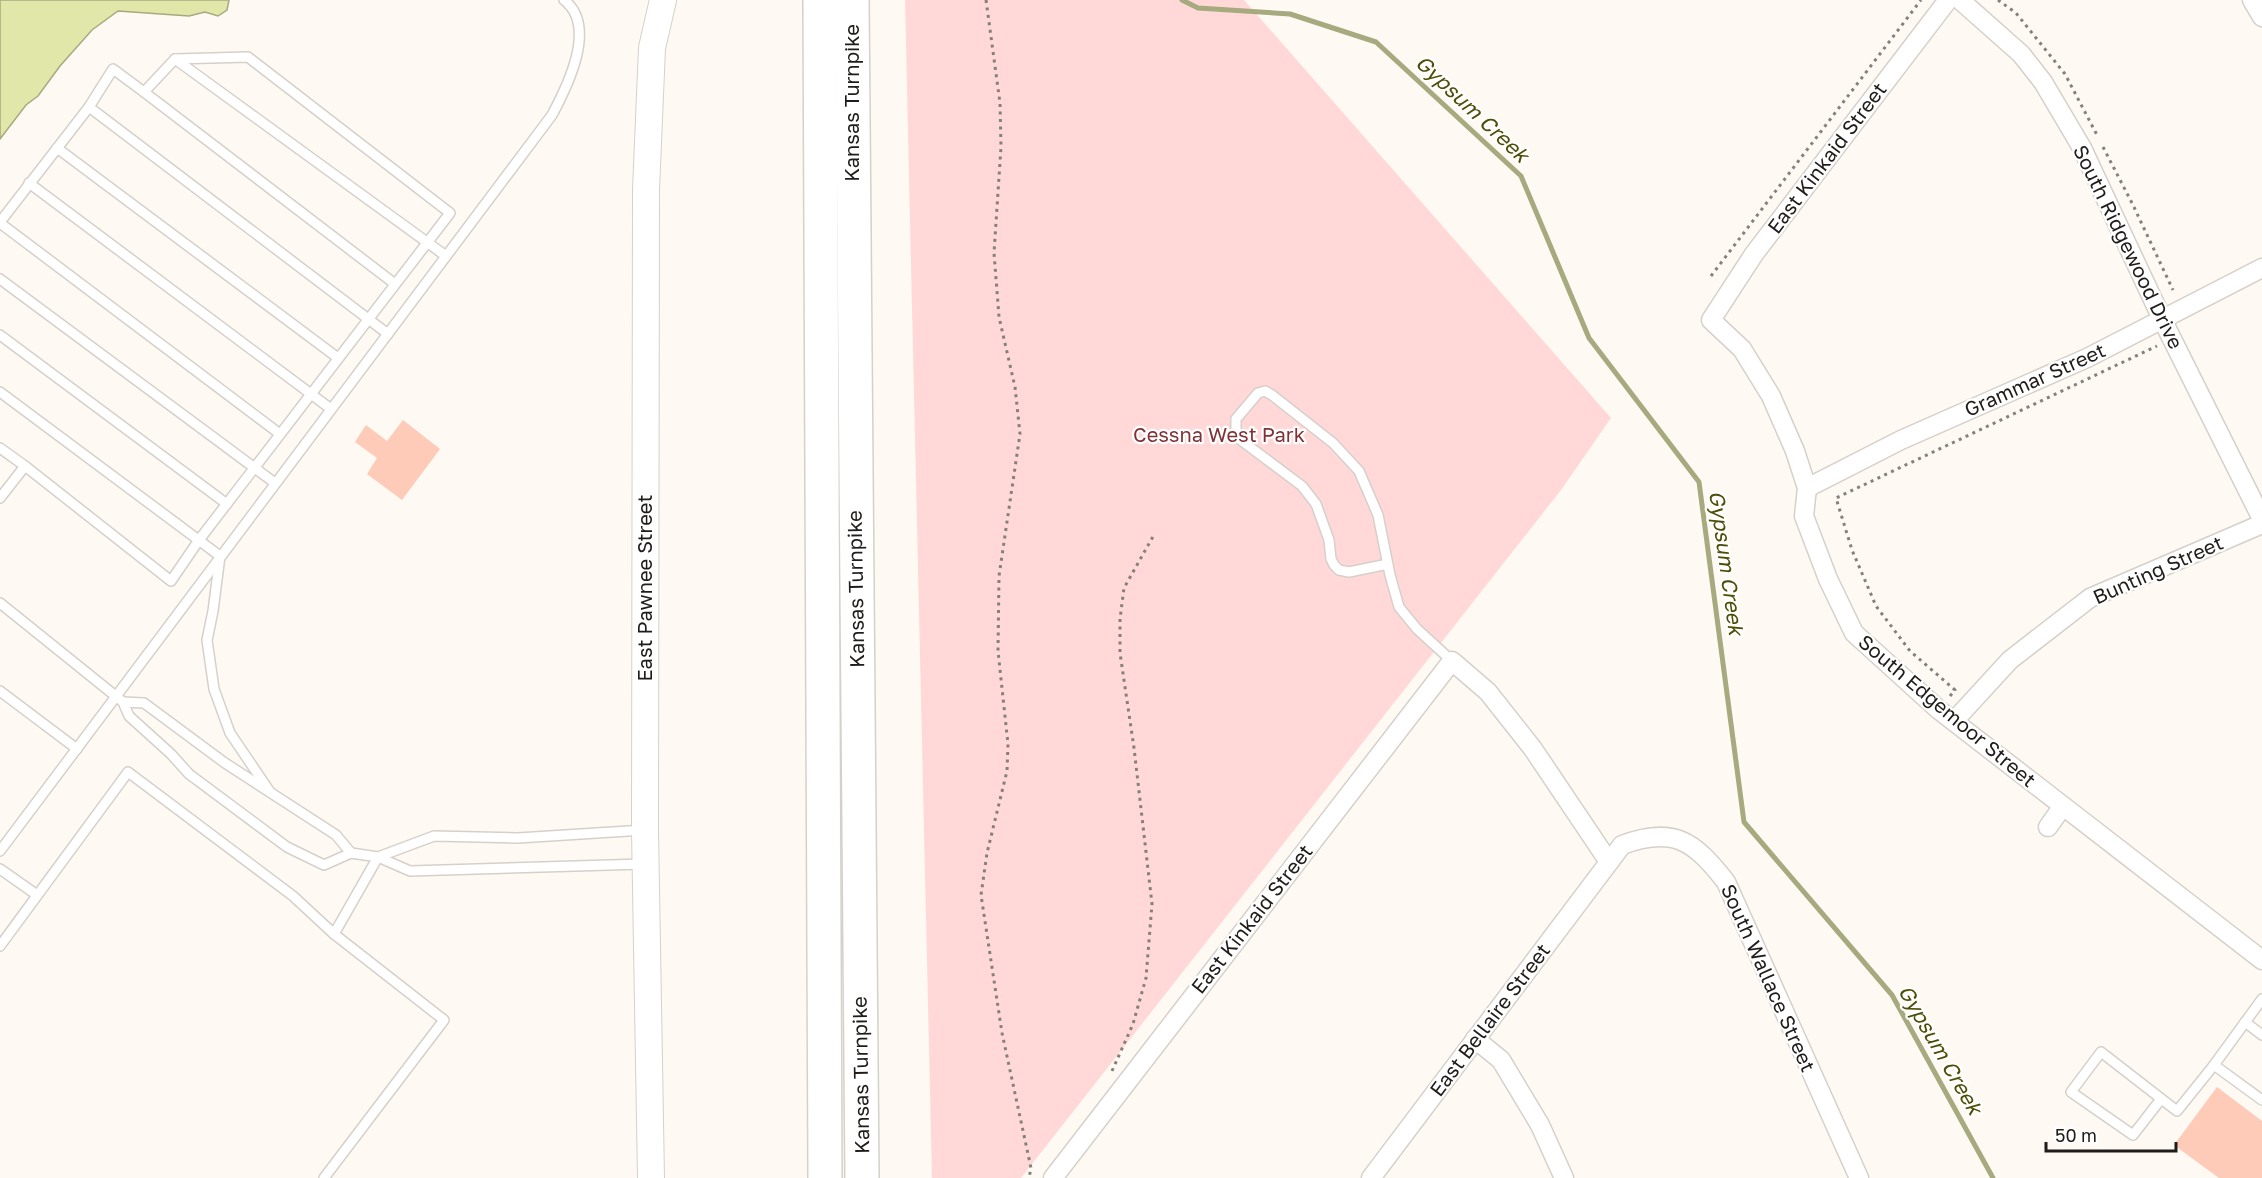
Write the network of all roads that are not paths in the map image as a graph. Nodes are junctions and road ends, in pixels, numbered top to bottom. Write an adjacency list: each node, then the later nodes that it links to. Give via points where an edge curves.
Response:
1 (564, 0): 16 (lane, via 571,5 579,28 571,79 552,116)
2 (663, 0): 51 (main road, East Pawnee Street, via 652,48 646,190)
3 (820, 0): 71 (highway, Kansas Turnpike)
4 (852, 0): 72 (highway, Kansas Turnpike)
5 (1948, 0): 21 (street, East Kinkaid Street, via 1754,254)
6 (1960, 0): 22 (street, South Ridgewood Drive, via 2021,54 2043,82 2082,148)
7 (2252, 0): 8 (street)
8 (2262, 17)
9 (176, 59): 10 (lane); 15 (lane); 15 (lane, via 248,57 450,213)
10 (144, 92): 11 (lane, via 113,69); 19 (lane)
11 (89, 107): 12 (lane); 20 (lane)
12 (57, 148): 13 (lane); 25 (lane)
13 (30, 183): 14 (lane); 27 (lane)
14 (0, 222): 29 (lane)
15 (427, 243): 16 (lane); 19 (lane)
16 (446, 256): 23 (lane)
17 (2262, 268): 22 (street, Grammar Street)
18 (0, 279): 32 (lane)
19 (395, 284): 20 (lane)
20 (368, 319): 23 (lane); 25 (lane)
21 (1711, 320): 34 (street, South Edgemoor Street, via 1742,349 1771,396)
22 (2162, 320): 34 (street, Grammar Street, via 2087,358 1901,440); 37 (street, South Ridgewood Drive)
23 (388, 333): 28 (lane)
24 (0, 335): 36 (lane)
25 (338, 358): 27 (lane)
26 (0, 392): 39 (lane)
27 (311, 394): 28 (lane); 29 (lane)
28 (331, 409): 33 (lane)
29 (280, 434): 32 (lane)
30 (0, 447): 31 (lane)
31 (25, 466): 35 (lane); 39 (lane, via 171,581)
32 (255, 468): 33 (lane); 36 (lane)
33 (275, 483): 40 (lane)
34 (1807, 488): 46 (street, South Edgemoor Street, via 1804,516 1854,633)
35 (0, 498)
36 (227, 504): 39 (lane)
37 (2262, 519)
38 (2262, 524): 46 (street, Bunting Street, via 2090,598 2010,660)
39 (199, 540): 40 (lane)
40 (220, 556): 45 (lane); 48 (lane, via 207,640 214,689 230,733)
41 (1388, 564): 41 (lane, via 1378,515 1359,471 1333,443 1272,395 1258,393 1236,419 1238,438 1302,486 1316,504 1334,565 1349,572); 43 (lane, via 1399,607)
42 (0, 603): 45 (lane)
43 (1452, 661): 55 (street, via 1488,692 1533,749); 73 (street, East Kinkaid Street)
44 (0, 691): 47 (lane)
45 (120, 699): 47 (lane); 48 (lane, via 144,704); 53 (lane, via 129,716 189,774 287,847 324,865)
46 (1954, 721): 49 (street, South Edgemoor Street)
47 (77, 749): 52 (lane)
48 (270, 792): 53 (lane, via 336,835)
49 (2063, 806): 50 (street); 61 (street, South Edgemoor Street)
50 (2048, 827)
51 (645, 830): 54 (lane, via 518,838 434,836); 56 (main road, East Pawnee Street)
52 (0, 851)
53 (351, 854): 54 (lane)
54 (378, 857): 56 (lane, via 410,871); 59 (lane)
55 (1609, 862): 65 (street, East Bellaire Street); 76 (street, South Wallace Street, via 1622,845 1640,838 1681,839 1707,858 1726,882)
56 (646, 864): 70 (main road, East Pawnee Street)
57 (0, 869): 58 (lane)
58 (37, 895): 59 (lane, via 128,772 293,896); 60 (lane)
59 (334, 934): 69 (lane, via 444,1020)
60 (0, 946)
61 (2262, 960)
62 (2262, 999): 63 (lane)
63 (2245, 1022): 64 (lane); 66 (lane)
64 (2262, 1035)
65 (1476, 1040): 74 (street, East Bellaire Street); 75 (street, via 1501,1060 1540,1125)
66 (2214, 1065): 67 (lane, via 2177,1111); 68 (lane)
67 (2161, 1099): 67 (lane, via 2101,1052 2071,1092 2133,1135)
68 (2262, 1100)
69 (324, 1178)
70 (651, 1178)
71 (825, 1178)
72 (862, 1178)
73 (1053, 1178)
74 (1371, 1178)
75 (1564, 1178)
76 (1859, 1178)

